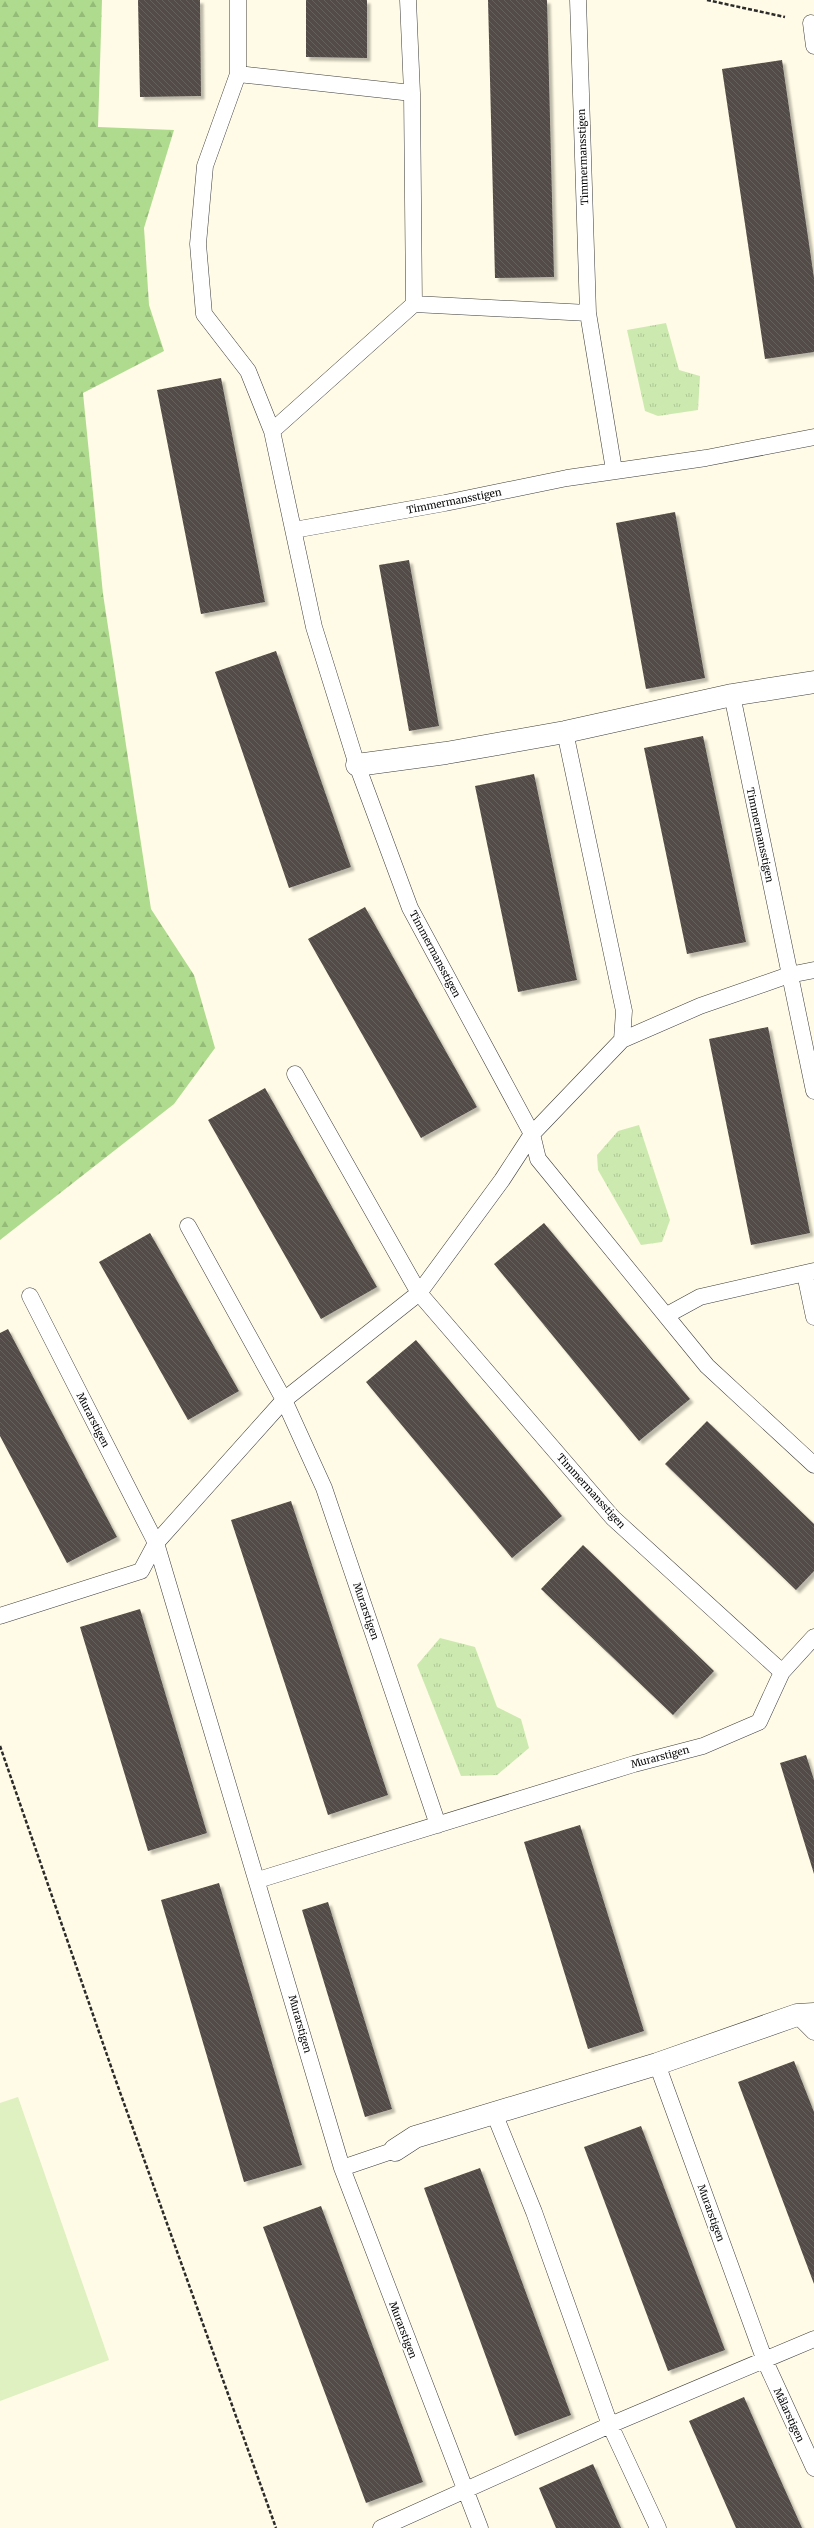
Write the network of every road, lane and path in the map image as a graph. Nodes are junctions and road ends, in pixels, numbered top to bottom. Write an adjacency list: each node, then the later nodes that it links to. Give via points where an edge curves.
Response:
1 (238, 0): 7 (lane, Timmermansstigen)
2 (408, 0): 8 (lane)
3 (578, 0): 10 (lane, Timmermansstigen)
4 (707, 0): 5 (path)
5 (811, 23): 6 (lane)
6 (814, 46)
7 (238, 74): 8 (lane); 11 (lane, Timmermansstigen, via 205,166 198,244 204,314 248,372)
8 (412, 93): 9 (lane)
9 (414, 304): 10 (lane); 11 (lane)
10 (588, 313): 13 (lane, Timmermansstigen)
11 (272, 431): 14 (lane, Timmermansstigen)
12 (814, 437): 13 (lane, Timmermansstigen, via 706,458)
13 (614, 470): 14 (lane, Timmermansstigen)
14 (294, 530): 18 (lane, Timmermansstigen, via 314,627)
15 (814, 682): 16 (street)
16 (732, 695): 17 (street); 20 (lane, Timmermansstigen)
17 (565, 732): 18 (street, via 446,753); 21 (lane, via 624,1011)
18 (357, 765): 24 (lane, Timmermansstigen, via 410,908)
19 (814, 970): 20 (lane)
20 (789, 975): 21 (lane, via 700,1006); 23 (lane, Timmermansstigen)
21 (622, 1040): 24 (lane)
22 (295, 1074): 27 (lane, Timmermansstigen)
23 (814, 1091)
24 (532, 1134): 27 (lane, via 502,1180); 29 (lane, Timmermansstigen, via 538,1159)
25 (188, 1226): 31 (lane, Murarstigen)
26 (810, 1272): 29 (lane, via 700,1297); 30 (lane)
27 (419, 1293): 31 (lane); 36 (lane, Timmermansstigen, via 613,1518)
28 (30, 1296): 33 (lane, Murarstigen)
29 (667, 1315): 32 (lane, Timmermansstigen, via 708,1366)
30 (814, 1317)
31 (284, 1400): 33 (lane); 38 (lane, Murarstigen, via 324,1488)
32 (814, 1465)
33 (156, 1543): 34 (lane, via 141,1572); 39 (lane, Murarstigen)
34 (0, 1616)
35 (814, 1637): 36 (lane)
36 (782, 1672): 38 (lane, Murarstigen, via 759,1722 703,1746 634,1764)
37 (0, 1746): 51 (path, via 116,2081)
38 (438, 1825): 39 (lane, Murarstigen)
39 (258, 1880): 45 (lane, Murarstigen)
40 (806, 2015): 41 (lane); 42 (street)
41 (814, 2032)
42 (657, 2064): 43 (street); 47 (lane, Murarstigen)
43 (494, 2113): 44 (street, via 415,2137); 48 (lane, via 534,2212)
44 (395, 2150): 45 (lane)
45 (342, 2168): 50 (lane, Murarstigen)
46 (814, 2339): 47 (lane)
47 (765, 2361): 48 (lane); 49 (lane, Målarstigen)
48 (610, 2425): 50 (lane); 54 (lane)
49 (814, 2468)
50 (464, 2492): 52 (lane); 53 (lane)
51 (276, 2528)
52 (381, 2528)
53 (480, 2528)
54 (658, 2528)

